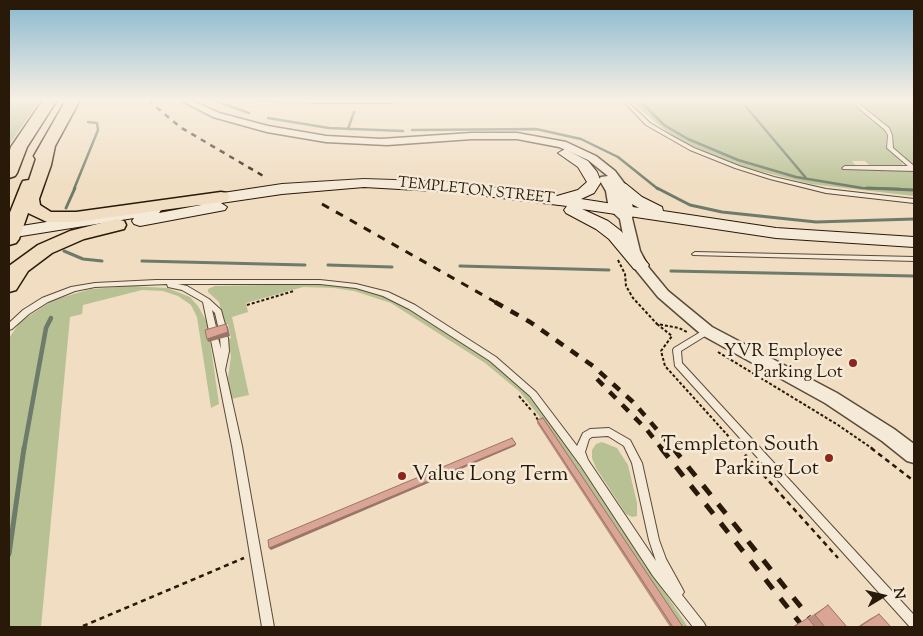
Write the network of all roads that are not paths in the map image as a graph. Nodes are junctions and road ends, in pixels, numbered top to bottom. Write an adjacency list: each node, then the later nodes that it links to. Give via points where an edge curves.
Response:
1 (30, 130): 8 (main road)
2 (56, 130): 7 (main road)
3 (271, 130): 6 (street, via 326,139)
4 (658, 130): 16 (lane, via 692,149 772,178 866,197)
5 (887, 130): 11 (lane, via 890,148)
6 (377, 142): 9 (street, via 515,143); 13 (street, via 486,135 536,138 562,144 592,158 611,173)
7 (48, 144): 14 (main road, via 30,199 32,208 46,217 76,218); 21 (main road)
8 (14, 153): 12 (main road)
9 (565, 153): 15 (street, via 583,164 594,182 579,196); 18 (street, via 586,162 604,177)
10 (846, 168): 11 (lane)
11 (913, 168)
12 (9, 173)
13 (621, 187): 18 (street); 20 (street, via 647,207)
14 (221, 197): 15 (street, TEMPLETON STREET, via 364,184 453,187); 21 (street, TEMPLETON STREET)
15 (549, 199): 18 (street, TEMPLETON STREET)
16 (914, 201)
17 (572, 210): 18 (street, TEMPLETON STREET); 19 (street, TEMPLETON STREET, via 413,193 350,194 262,201); 25 (street, via 615,235)
18 (623, 213): 20 (street, TEMPLETON STREET); 22 (street, TEMPLETON STREET, via 729,236 807,244); 25 (street, via 633,252)
19 (126, 224): 21 (street, TEMPLETON STREET); 27 (main road, via 77,235 45,249 20,266)
20 (706, 224): 22 (street, TEMPLETON STREET, via 786,234)
21 (9, 236)
22 (914, 242)
23 (695, 254): 24 (lane)
24 (914, 259)
25 (640, 265): 32 (street, via 663,294)
26 (156, 282): 28 (lane, via 184,288); 29 (lane, via 95,285 64,292 35,305); 37 (lane, via 320,282 356,286 385,294 412,307 511,373 538,400)
27 (9, 285)
28 (206, 301): 30 (lane, via 218,312); 31 (lane)
29 (9, 327)
30 (222, 328)
31 (213, 331)
32 (707, 331): 36 (street, via 837,402); 39 (lane, via 677,350 678,364)
33 (224, 338): 35 (lane)
34 (215, 340): 35 (lane)
35 (222, 373): 40 (lane)
36 (914, 455)
37 (584, 463): 38 (lane, via 657,572); 38 (lane, via 580,452 590,433 609,432 622,438 631,448 654,540)
38 (686, 608): 41 (lane)
39 (914, 623)
40 (268, 627)
41 (700, 627)

